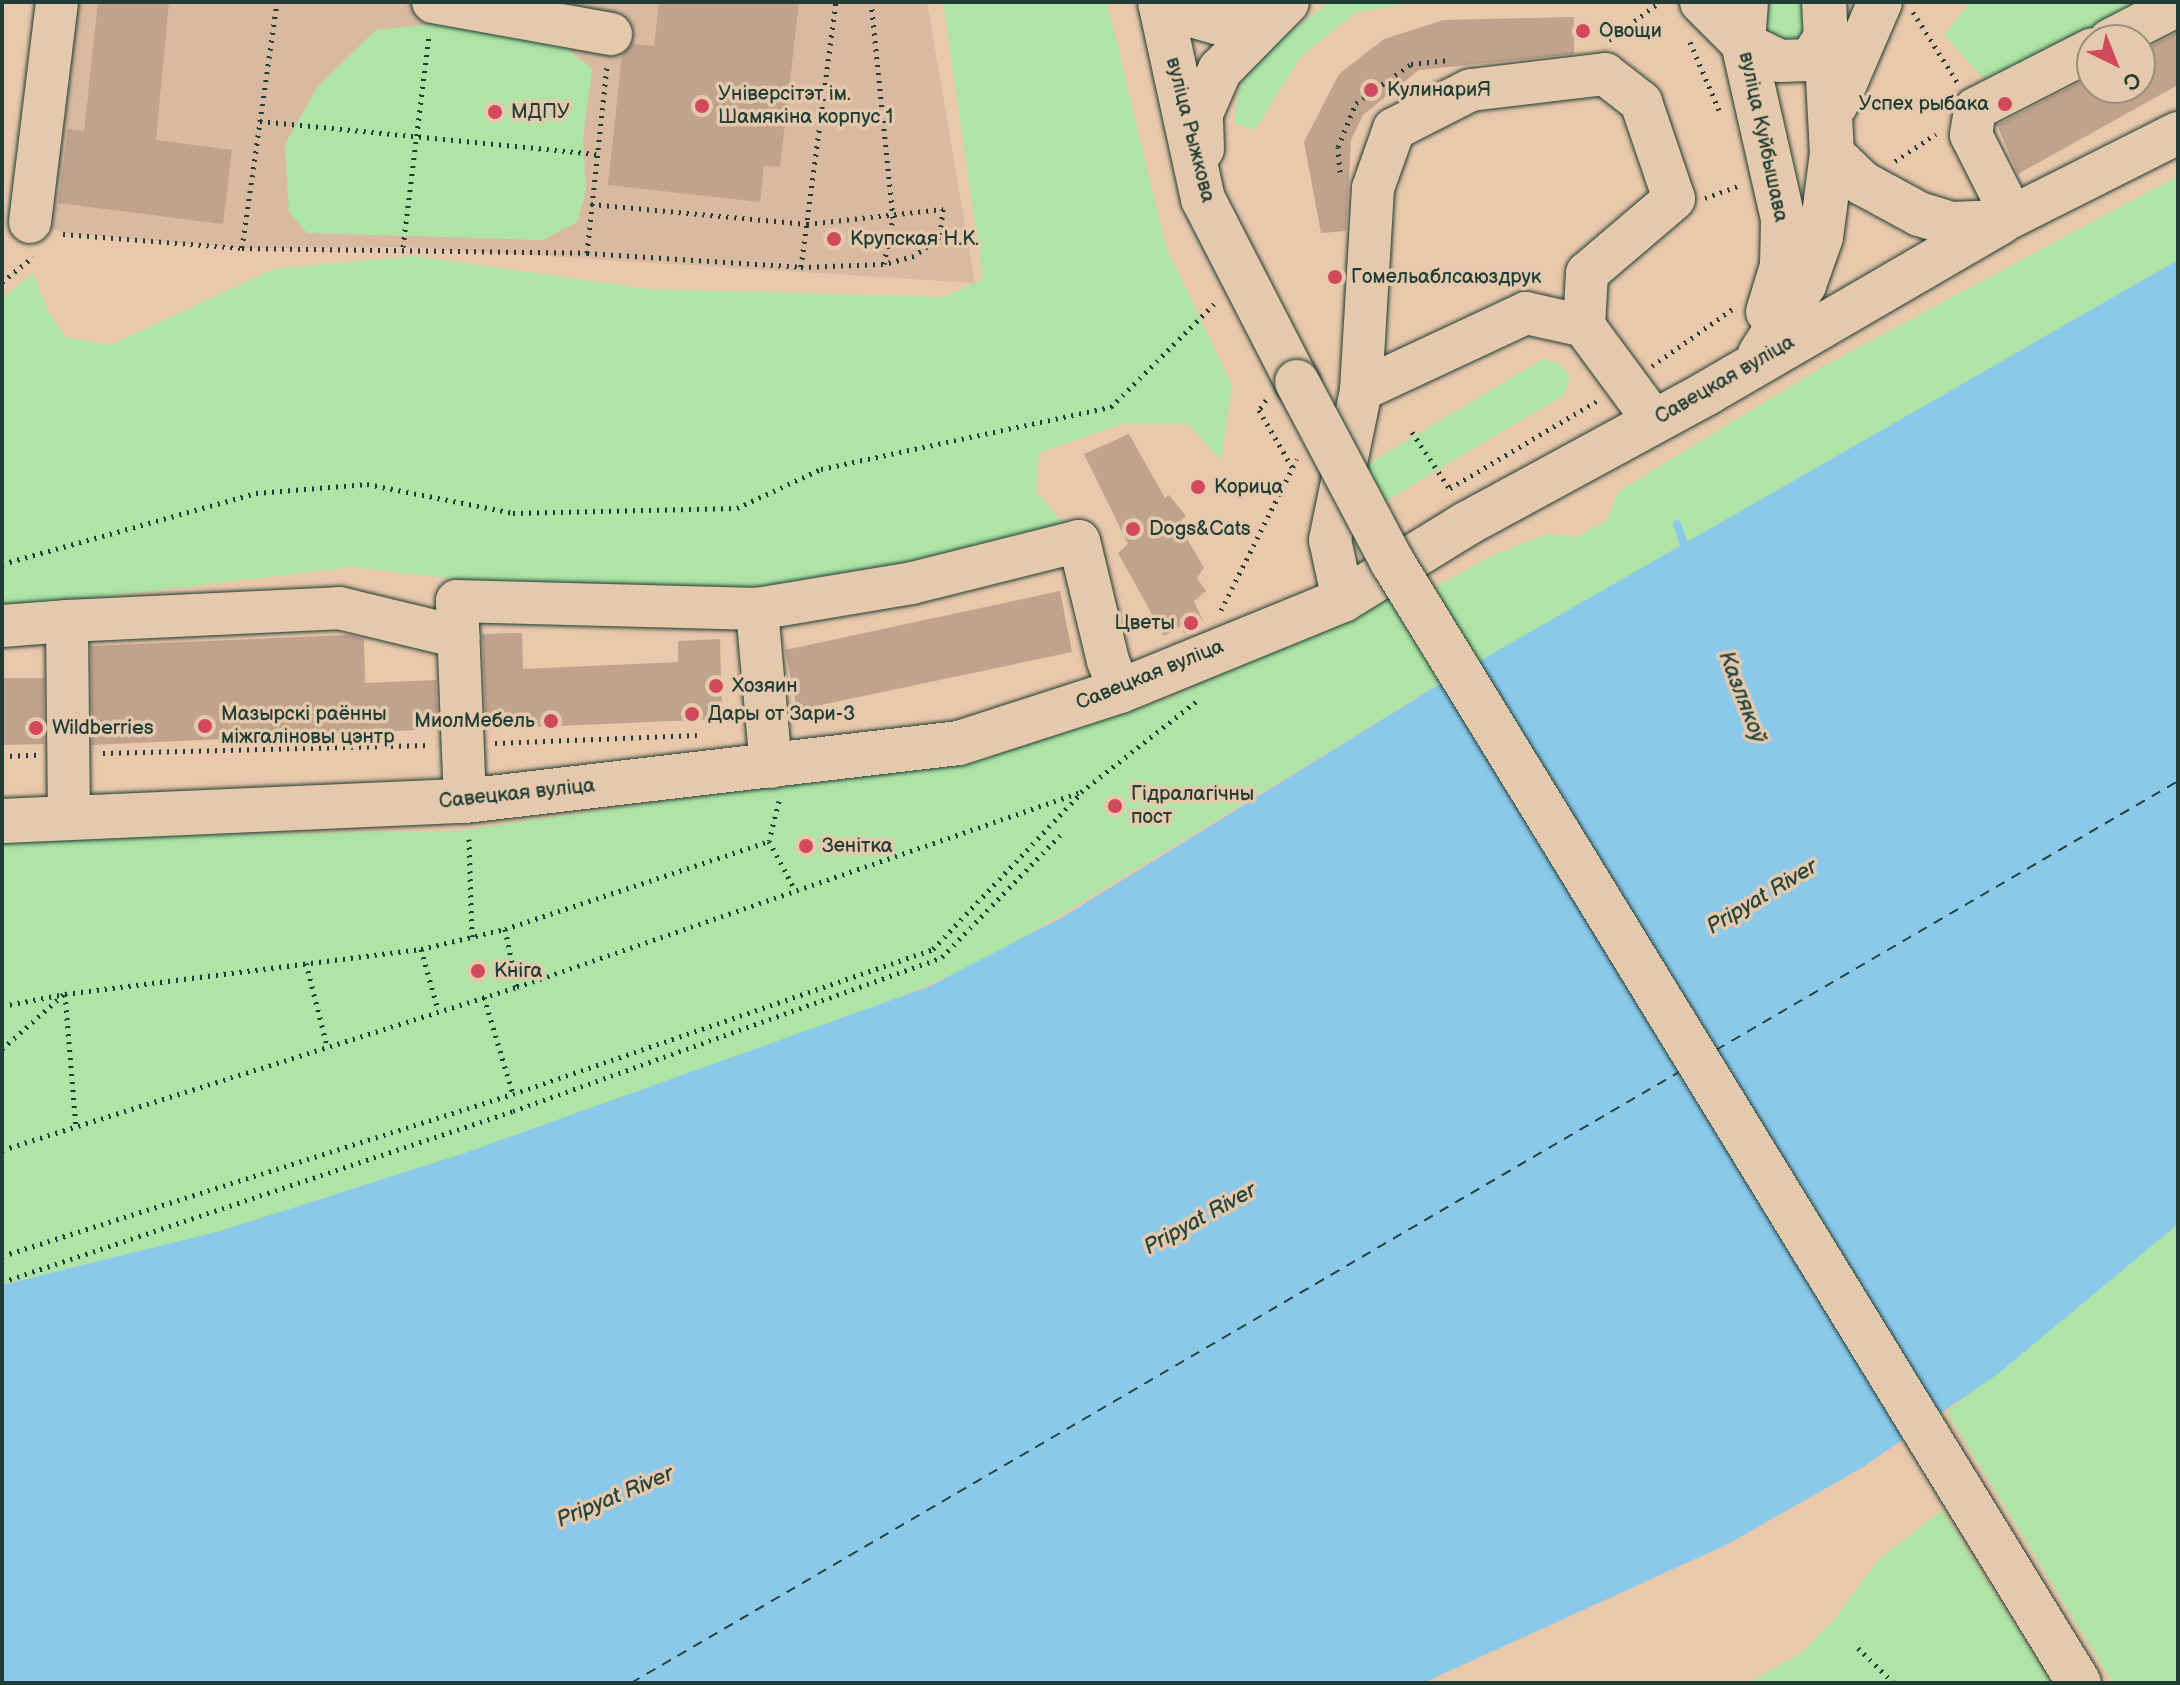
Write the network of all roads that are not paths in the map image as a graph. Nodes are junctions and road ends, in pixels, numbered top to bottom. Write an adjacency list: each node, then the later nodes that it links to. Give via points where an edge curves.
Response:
1 (57, 2): 20 (street)
2 (433, 2): 13 (street)
3 (1160, 2): 17 (main road, вуліца Рыжкова)
4 (1170, 2): 5 (main road, via 1177,11 1216,22)
5 (1274, 2)
6 (1287, 2): 17 (main road, via 1220,70 1201,113)
7 (1880, 2): 16 (main road)
8 (2178, 5): 12 (street)
9 (1686, 15): 11 (main road)
10 (1826, 18): 11 (street, via 1810,60 1780,61); 16 (main road)
11 (1744, 23): 18 (main road, вуліца Куйбышава)
12 (2141, 24)
13 (611, 34)
14 (2076, 57): 19 (street, via 1975,109 1971,135)
15 (2178, 133): 19 (street, Савецкая вуліца)
16 (1831, 138): 19 (main road, via 1862,183 1919,214 1952,224); 21 (main road)
17 (1203, 199): 37 (main road, вуліца Рыжкова, bridge, via 1285,385)
18 (1767, 206): 21 (main road); 25 (main road, вуліца Куйбышава, via 1782,266 1770,310 1746,352)
19 (2006, 219): 22 (main road, Савецкая вуліца)
20 (40, 239)
21 (1814, 258): 22 (main road, via 1830,274); 25 (main road, via 1768,349)
22 (1887, 286): 25 (main road, Савецкая вуліца)
23 (1584, 326): 24 (street, via 1526,313); 24 (street, via 1587,273 1674,199 1641,102 1605,74 1471,90 1394,129 1373,188); 26 (street)
24 (1361, 390): 27 (street, via 1330,540)
25 (1707, 393): 26 (main road, Савецкая вуліца)
26 (1654, 421): 27 (main road, Савецкая вуліца, via 1466,524)
27 (1343, 600): 32 (main road, Савецкая вуліца)
28 (757, 609): 31 (street, via 457,601); 32 (street, via 912,583 1079,541); 33 (street)
29 (67, 621): 30 (street); 31 (street, via 339,608); 34 (street)
30 (2, 626)
31 (459, 637): 35 (street)
32 (1120, 691): 33 (main road, Савецкая вуліца, via 959,743)
33 (776, 781): 35 (main road, Савецкая вуліца)
34 (69, 818): 35 (main road, Савецкая вуліца); 36 (main road, Савецкая вуліца)
35 (467, 820)
36 (2, 821)
37 (2079, 1683)

